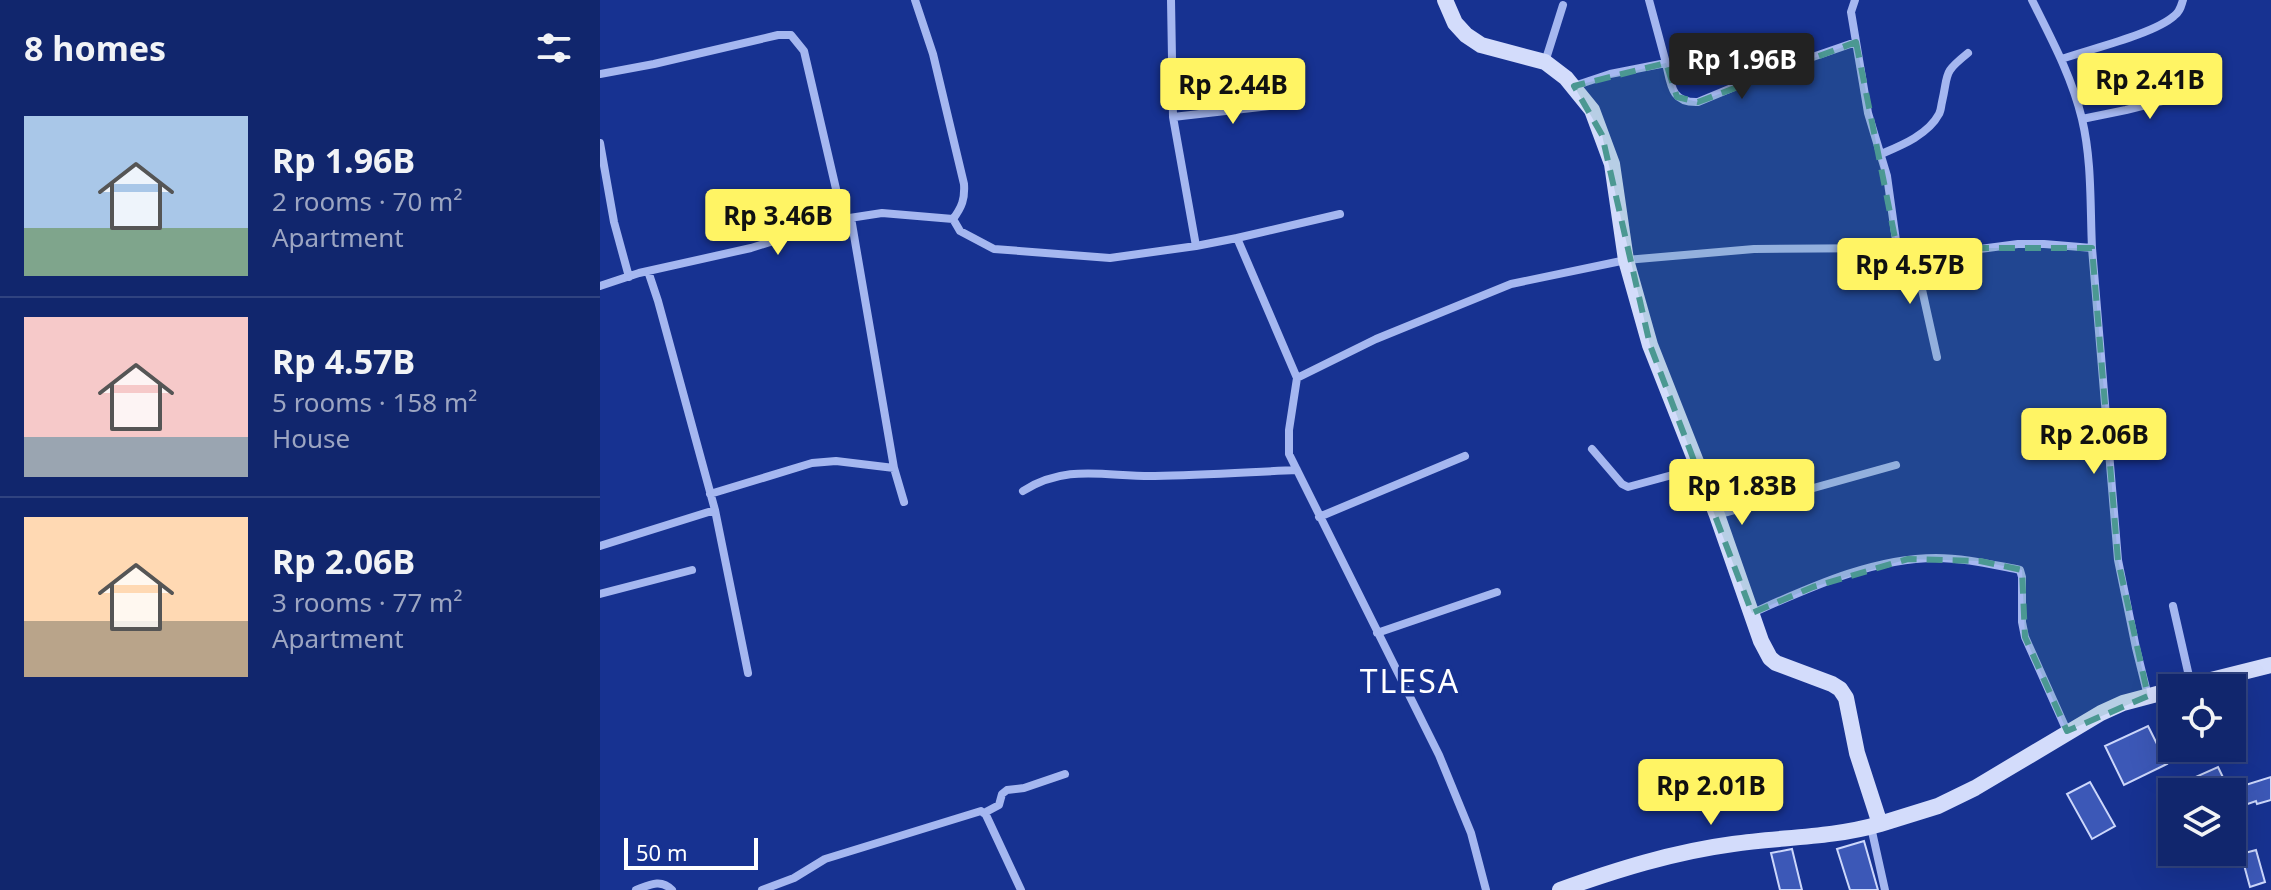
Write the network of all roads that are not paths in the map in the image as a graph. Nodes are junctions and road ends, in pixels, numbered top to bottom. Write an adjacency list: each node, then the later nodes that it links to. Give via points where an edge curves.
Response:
1 (915, 0): 24 (street, via 964,184 965,199)
2 (1171, 0): 18 (street)
3 (1445, 0): 12 (main road, via 1455,23 1481,45)
4 (1649, 0): 13 (street)
5 (1855, 0): 9 (street, via 1851,12)
6 (2032, 0): 11 (street)
7 (2183, 0): 11 (street, via 2175,16 2157,27)
8 (1563, 5): 12 (street)
9 (1856, 42): 13 (street, via 1698,102 1677,97); 21 (street)
10 (1968, 53): 21 (street, via 1945,78 1939,114 1915,137)
11 (2062, 59): 19 (street)
12 (1545, 62): 15 (main road)
13 (1666, 63): 15 (street)
14 (600, 74): 23 (street, via 791,35 804,51)
15 (1574, 86): 30 (main road, via 1592,110 1612,164)
16 (2210, 89): 19 (street)
17 (1288, 104): 18 (street)
18 (1173, 117): 26 (street)
19 (2082, 119): 28 (street)
20 (600, 143): 32 (street)
21 (1881, 154): 27 (street)
22 (1340, 214): 25 (street)
23 (847, 219): 24 (street, via 882,213); 31 (street); 39 (street)
24 (953, 219): 26 (street, via 960,231 994,249 1110,258)
25 (1237, 238): 26 (street); 35 (street)
26 (1196, 246)
27 (1897, 248): 29 (street); 30 (street, via 1754,249)
28 (2092, 248): 29 (street, via 2018,244 1957,252); 60 (street, via 2118,560)
29 (1913, 249): 34 (street)
30 (1626, 260): 35 (street, via 1511,284); 40 (main road, via 1650,345)
31 (648, 271): 32 (street); 43 (street)
32 (629, 277): 33 (street)
33 (600, 286)
34 (1937, 357)
35 (1297, 378): 41 (street, via 1287,444)
36 (1592, 449): 40 (street, via 1628,487)
37 (1465, 456): 47 (street)
38 (1896, 465): 46 (street)
39 (894, 468): 43 (street, via 812,463); 44 (street)
40 (1698, 468): 46 (main road)
41 (1297, 470): 42 (street, via 1062,475); 47 (street)
42 (1023, 491)
43 (710, 494): 45 (street)
44 (904, 502)
45 (715, 510): 48 (street); 56 (street)
46 (1717, 515): 53 (main road)
47 (1319, 517): 54 (street)
48 (600, 546)
49 (692, 570): 51 (street)
50 (1497, 592): 54 (street)
51 (600, 594)
52 (2173, 606): 57 (street)
53 (1752, 613): 61 (street, via 1813,587 1908,559 1980,561 2020,570 2025,637); 64 (main road, via 1770,658 1832,684 1846,698)
54 (1377, 633): 69 (street, via 1458,799)
55 (2270, 668): 58 (main road)
56 (748, 673)
57 (2183, 674)
58 (2242, 674)
59 (2158, 694): 60 (main road)
60 (2148, 696): 61 (main road)
61 (2067, 731): 64 (main road, via 1975,788 1938,806)
62 (1065, 774): 63 (street, via 1007,790 999,805)
63 (984, 813): 67 (street, via 825,859); 68 (street)
64 (1875, 825): 70 (main road, via 1689,851); 71 (street)
65 (636, 890): 66 (street, via 663,883)
66 (672, 890)
67 (762, 890)
68 (1021, 890)
69 (1486, 890)
70 (1560, 890)
71 (1885, 890)

